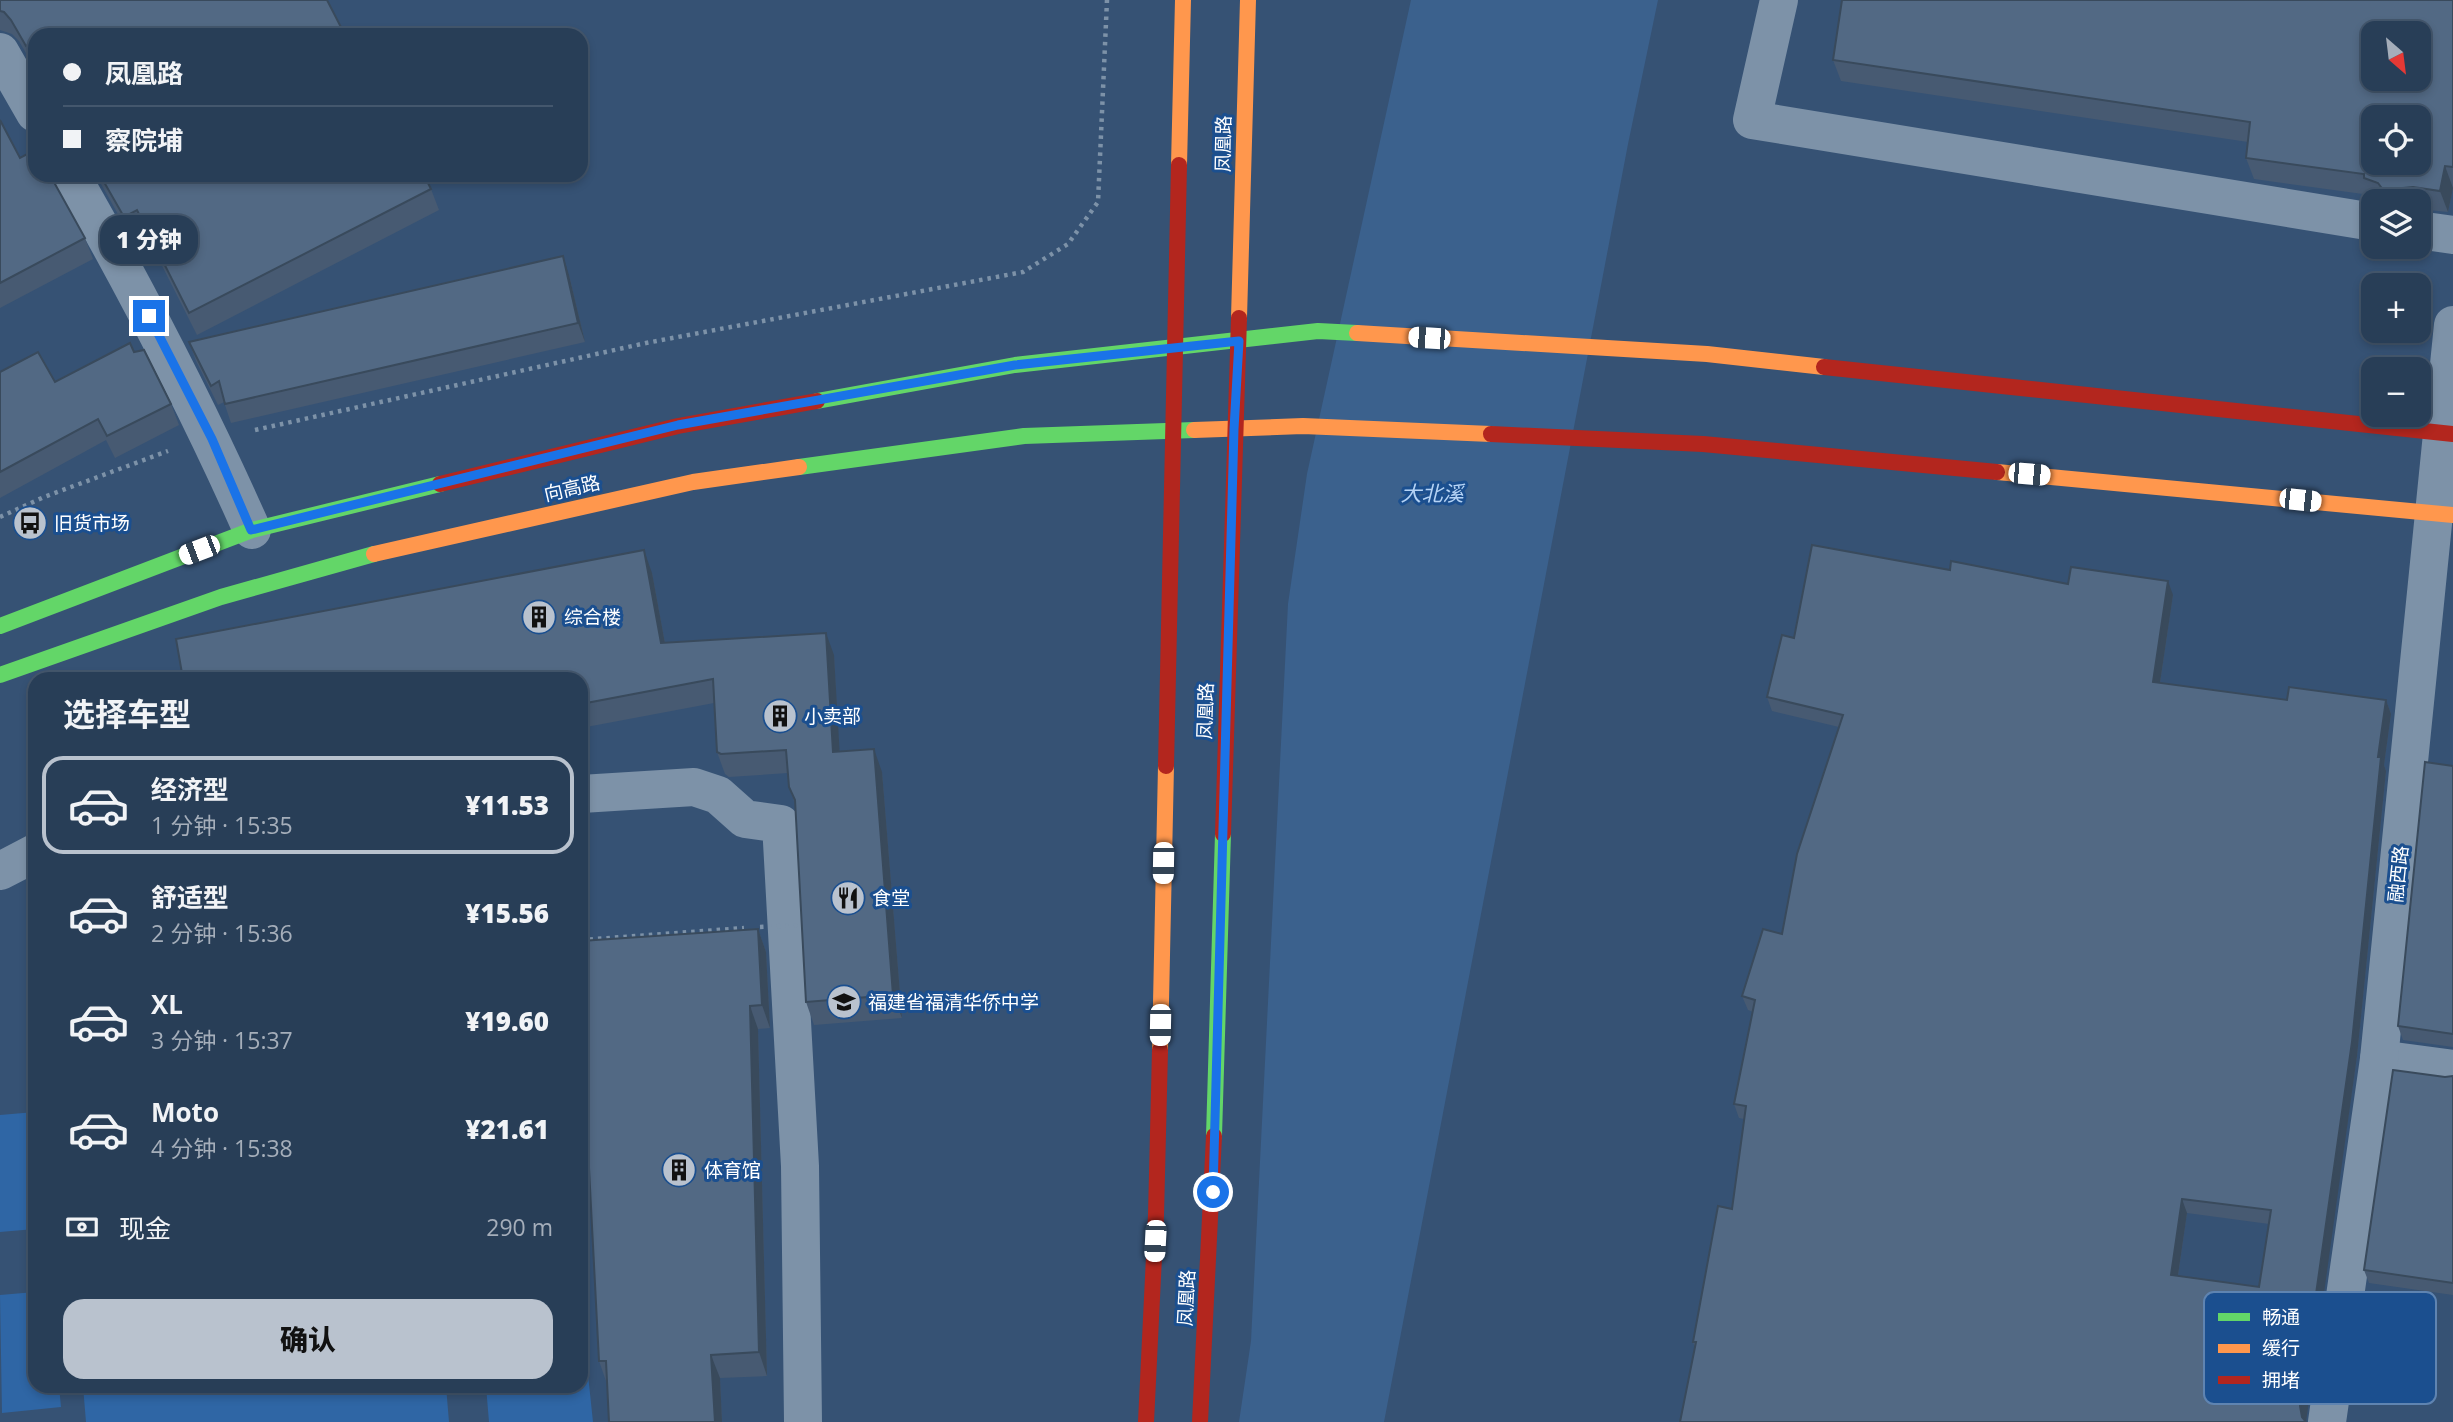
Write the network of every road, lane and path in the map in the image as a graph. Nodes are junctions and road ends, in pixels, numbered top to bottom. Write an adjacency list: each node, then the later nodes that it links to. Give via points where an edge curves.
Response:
1 (1108, 0): 17 (path, via 1098,202 1068,244 1023,272 646,343)
2 (1183, 0): 13 (street, 凤凰路)
3 (1248, 0): 12 (street, 凤凰路)
4 (1779, 0): 8 (street, via 1752,120)
5 (0, 52): 6 (street)
6 (28, 101)
7 (75, 182): 17 (street)
8 (2361, 220)
9 (2431, 232): 10 (street)
10 (2453, 236)
11 (2453, 325): 16 (street, 融西路)
12 (1239, 341): 13 (street); 14 (street, 凤凰路); 16 (street, via 1318,331 1707,354)
13 (1177, 346): 15 (street, 凤凰路); 20 (street, via 1015,365 678,425)
14 (1234, 429): 15 (street, 向高路); 18 (street, 向高路, via 1303,426 1703,444); 34 (street, 凤凰路, via 1212,1219)
15 (1172, 430): 22 (street, 向高路, via 1024,436 693,482 366,556 221,597); 33 (street, 凤凰路, via 1156,1215)
16 (2447, 434): 18 (street, 融西路)
17 (212, 439): 19 (path, via 167,451); 20 (street)
18 (2443, 514): 28 (street, 融西路)
19 (0, 517)
20 (251, 530): 21 (street)
21 (0, 626)
22 (0, 675)
23 (588, 794): 32 (street, via 694,788 718,795 745,819 781,824 800,1166)
24 (28, 857): 25 (street)
25 (0, 871)
26 (816, 924): 27 (path, bridge)
27 (588, 939)
28 (2379, 1059): 29 (street); 30 (street, 融西路)
29 (2453, 1069)
30 (2346, 1292)
31 (2330, 1404): 35 (street, 融西路)
32 (803, 1422)
33 (1146, 1422)
34 (1200, 1422)
35 (2327, 1422)

